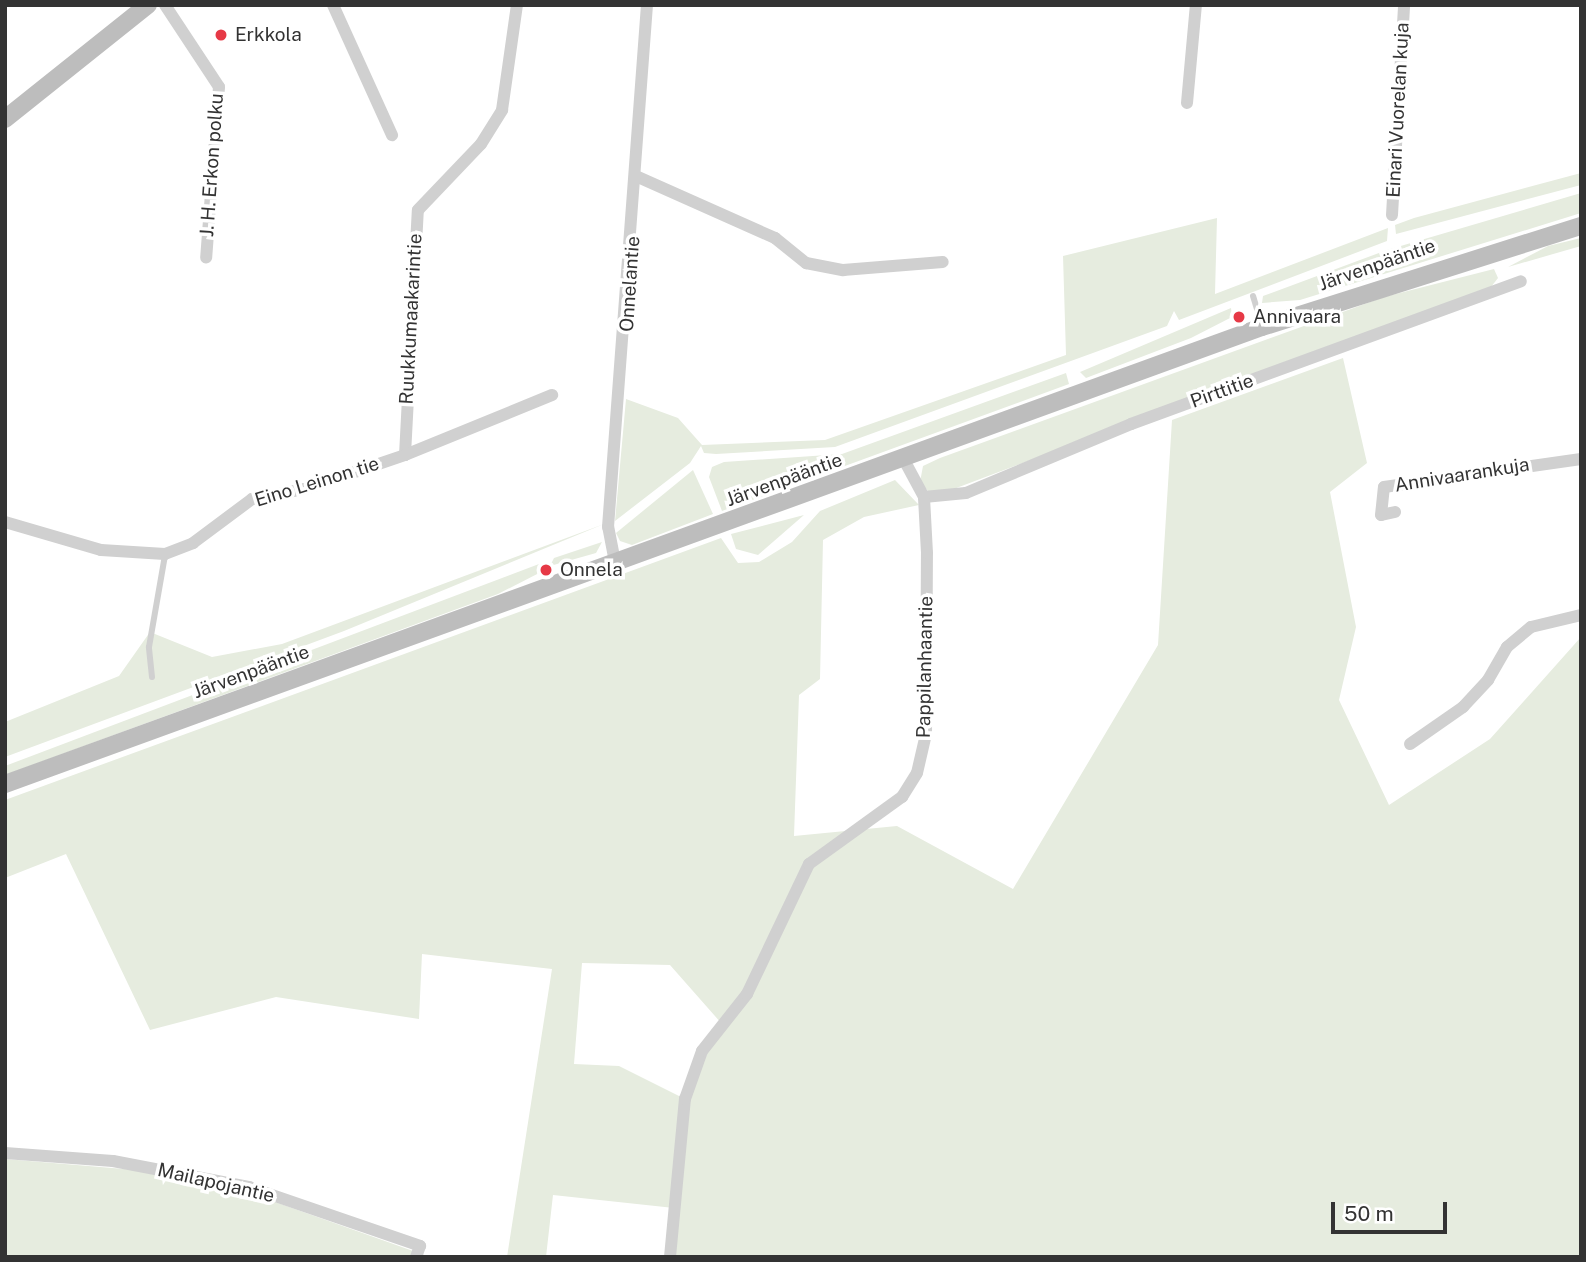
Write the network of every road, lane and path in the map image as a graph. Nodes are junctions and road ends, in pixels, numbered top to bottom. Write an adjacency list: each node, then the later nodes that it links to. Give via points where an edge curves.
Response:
1 (148, 5): 9 (main road)
2 (165, 5): 14 (street, J. H. Erkon polku, via 219,87)
3 (333, 5): 10 (street)
4 (517, 5): 20 (street, Ruukkumaakarintie, via 502,110 481,144 418,210)
5 (647, 5): 11 (street, Onnelantie)
6 (1196, 5): 8 (street)
7 (1404, 5): 12 (street, Einari Vuorelan kuja)
8 (1187, 103)
9 (5, 119)
10 (392, 135)
11 (638, 177): 15 (street, via 775,238 806,263 843,270); 27 (street, Onnelantie, via 608,527)
12 (1392, 215)
13 (1581, 226): 18 (main road, Järvenpääntie)
14 (206, 258)
15 (943, 262)
16 (1521, 281): 23 (street, Pirttitie, via 1131,424 966,493)
17 (1253, 296): 18 (lane)
18 (1262, 327): 21 (main road, Järvenpääntie)
19 (552, 395): 20 (street, Eino Leinon tie)
20 (405, 455): 26 (street, Eino Leinon tie, via 304,489 252,499 193,543)
21 (903, 458): 23 (street, Pappilanhaantie); 27 (main road, Järvenpääntie)
22 (1581, 459): 24 (street, Annivaarankuja, via 1384,487 1381,515)
23 (923, 497): 34 (street, Pappilanhaantie, via 926,735 917,773 902,797 809,864 753,984 702,1051 685,1099)
24 (1395, 512)
25 (5, 522): 26 (street, Eino Leinon tie, via 114,553)
26 (165, 554): 29 (lane, via 149,647)
27 (615, 562): 31 (main road, Järvenpääntie)
28 (1581, 615): 30 (street, via 1531,627 1507,646 1488,680 1463,707)
29 (152, 677)
30 (1410, 744)
31 (5, 784)
32 (5, 1153): 33 (street, Mailapojantie, via 113,1161 249,1187)
33 (418, 1251)
34 (670, 1257)

